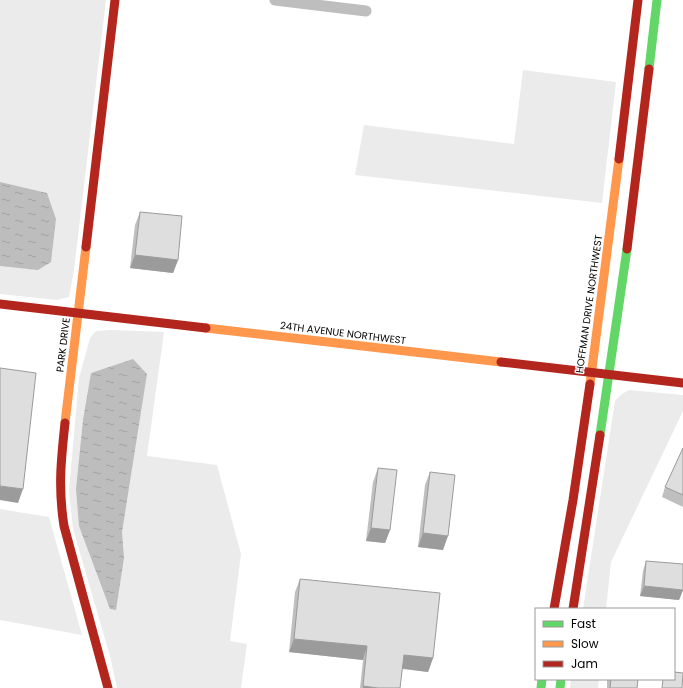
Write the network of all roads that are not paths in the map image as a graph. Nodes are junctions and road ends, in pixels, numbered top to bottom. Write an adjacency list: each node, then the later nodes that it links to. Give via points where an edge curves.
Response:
1 (115, 0): 7 (street, PARK DRIVE)
2 (275, 0): 5 (street)
3 (638, 0): 8 (street, HOFFMAN DRIVE NORTHWEST, via 621,152)
4 (657, 0): 9 (street)
5 (366, 11)
6 (0, 304): 7 (street, 24TH AVENUE NORTHWEST)
7 (78, 313): 8 (street, 24TH AVENUE NORTHWEST); 13 (street, PARK DRIVE, via 60,470 60,508)
8 (591, 373): 9 (street, 24TH AVENUE NORTHWEST); 11 (street, HOFFMAN DRIVE NORTHWEST)
9 (610, 375): 10 (street, 24TH AVENUE NORTHWEST); 12 (street)
10 (683, 383)
11 (554, 608)
12 (573, 608)
13 (108, 688)

